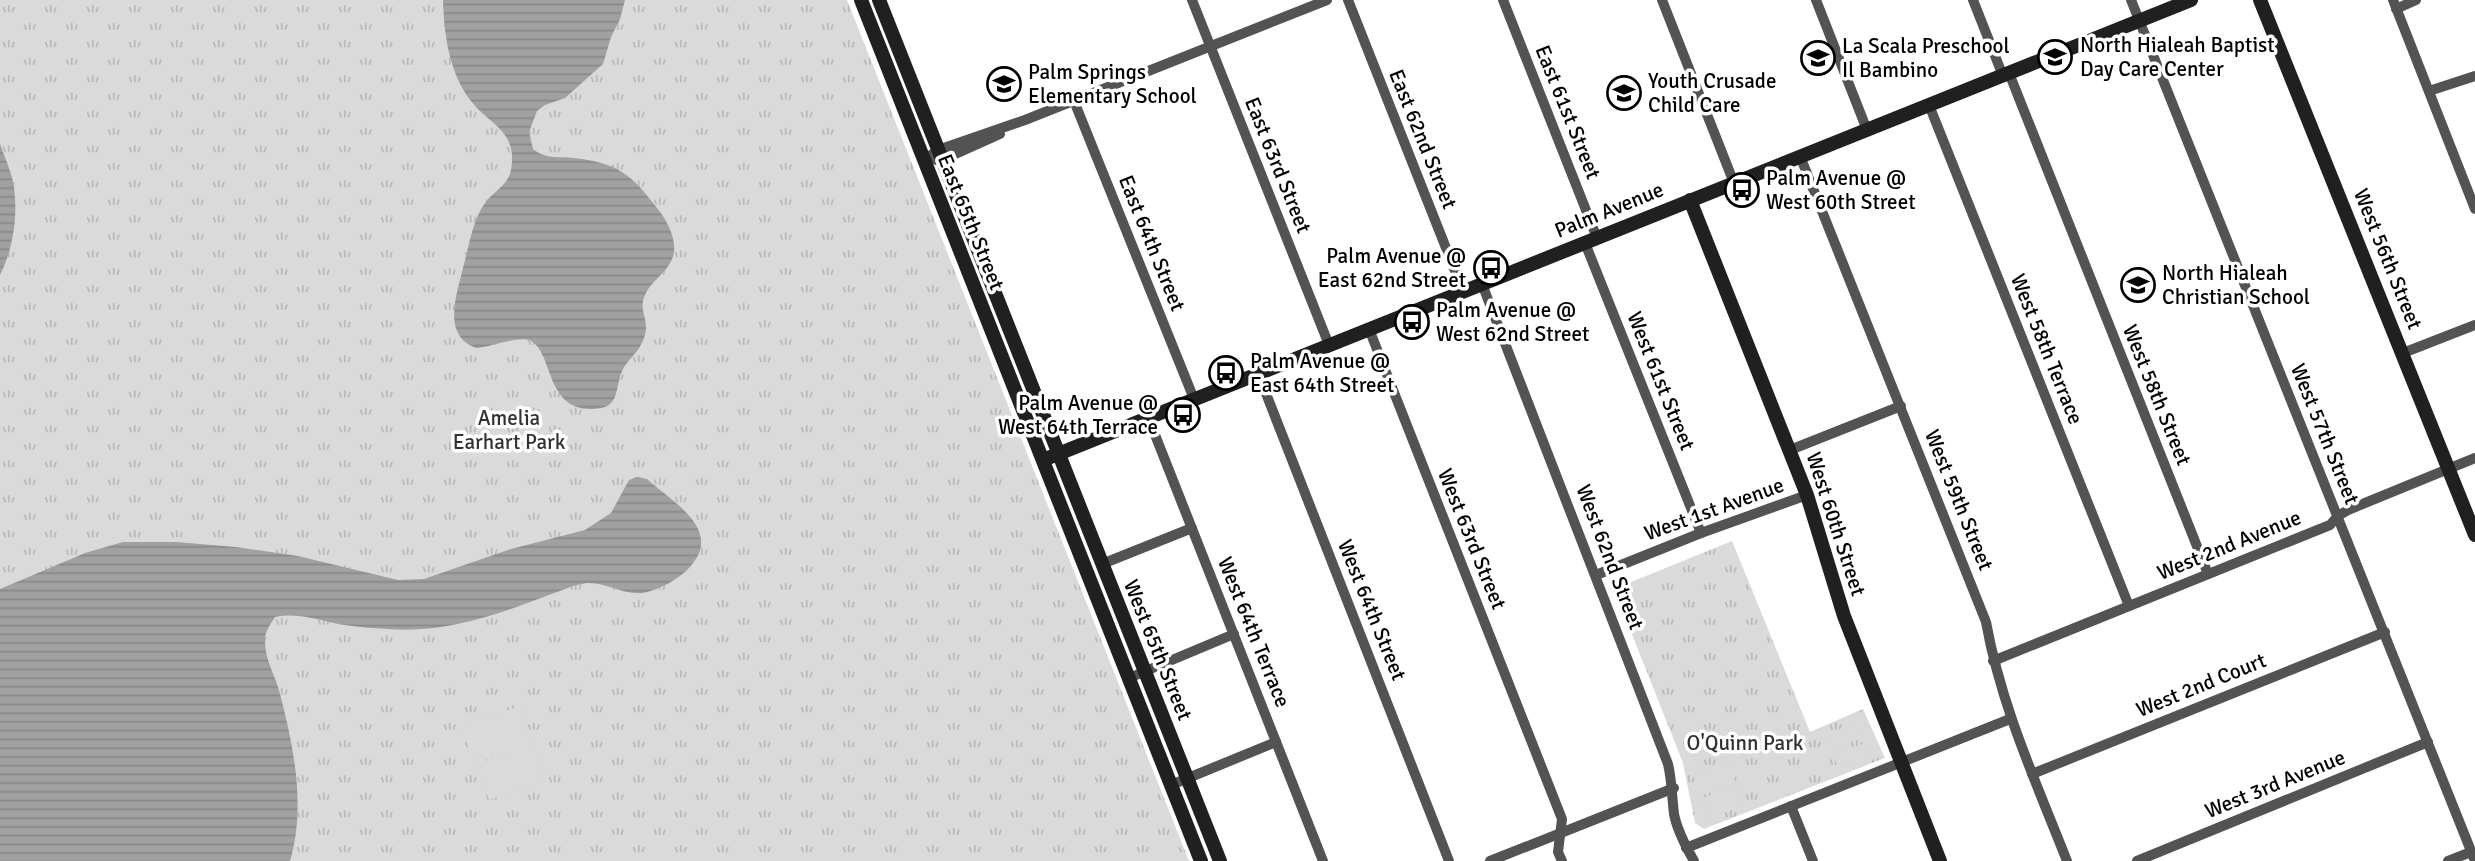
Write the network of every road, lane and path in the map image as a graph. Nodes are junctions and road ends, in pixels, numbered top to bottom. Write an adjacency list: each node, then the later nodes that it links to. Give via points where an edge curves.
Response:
1 (861, 0): 25 (main road, East 65th Street)
2 (879, 0): 23 (main road, East 65th Street)
3 (1192, 0): 16 (street, East 63rd Street)
4 (1327, 0): 16 (street)
5 (1348, 0): 32 (street, East 62nd Street)
6 (1503, 0): 30 (street, East 61st Street)
7 (1661, 0): 26 (street)
8 (1816, 0): 22 (street)
9 (1973, 0): 17 (street, West 58th Street)
10 (2131, 0): 15 (street, West 57th Street)
11 (2191, 0): 15 (main road, Palm Avenue)
12 (2260, 0): 36 (main road, West 56th Street)
13 (2416, 0): 14 (street)
14 (2395, 5): 19 (street)
15 (2139, 21): 17 (main road, Palm Avenue); 47 (street, West 57th Street)
16 (1211, 46): 20 (street); 35 (street, East 63rd Street)
17 (2006, 74): 21 (main road, Palm Avenue); 52 (street, West 58th Street)
18 (2475, 76): 19 (street)
19 (2429, 91): 27 (street)
20 (1074, 101): 23 (street); 38 (street, East 64th Street)
21 (1929, 105): 22 (main road, Palm Avenue); 54 (street, West 58th Terrace)
22 (1867, 130): 24 (main road, Palm Avenue)
23 (940, 155): 25 (street); 42 (main road, East 65th Street)
24 (1800, 156): 26 (main road, Palm Avenue); 39 (street, West 59th Street)
25 (925, 160): 44 (main road, East 65th Street)
26 (1734, 183): 28 (main road, Palm Avenue)
27 (2471, 188): 29 (street)
28 (1690, 201): 30 (main road, Palm Avenue); 41 (main road, West 60th Street)
29 (2475, 209)
30 (1591, 240): 31 (main road, Palm Avenue); 49 (street, West 61st Street)
31 (1482, 284): 32 (main road, Palm Avenue); 53 (street, West 62nd Street)
32 (1463, 292): 34 (main road, Palm Avenue)
33 (2475, 325): 36 (street)
34 (1369, 329): 35 (main road, Palm Avenue); 69 (street, West 63rd Street, via 1562,819)
35 (1329, 345): 37 (main road, Palm Avenue)
36 (2403, 354): 45 (main road, West 56th Street)
37 (1258, 373): 38 (main road, Palm Avenue); 75 (street, West 64th Street)
38 (1194, 399): 40 (main road, Palm Avenue)
39 (1901, 406): 41 (street, West 1st Avenue); 57 (street, West 59th Street, via 1986,622)
40 (1148, 417): 42 (main road, Palm Avenue); 48 (street, West 64th Terrace)
41 (1790, 450): 46 (main road, West 60th Street)
42 (1058, 454): 44 (main road, Palm Avenue); 51 (main road, West 65th Street)
43 (2475, 458): 45 (street, West 2nd Avenue)
44 (1043, 460): 59 (main road, West 65th Street)
45 (2449, 468): 47 (street, West 2nd Avenue); 50 (main road, West 56th Street)
46 (1807, 495): 49 (street, West 1st Avenue); 63 (main road, West 60th Street, via 1844,616)
47 (2337, 516): 52 (street, West 2nd Avenue, via 2330,525); 55 (street, West 57th Street)
48 (1192, 528): 51 (street); 56 (street, West 64th Terrace)
49 (1701, 533): 53 (street, West 1st Avenue)
50 (2475, 535)
51 (1102, 564): 58 (main road, West 65th Street)
52 (2208, 574): 54 (street, West 2nd Avenue)
53 (1596, 575): 67 (street, West 62nd Street)
54 (2129, 606): 57 (street, West 2nd Avenue)
55 (2385, 632): 62 (street, West 57th Street); 64 (street, West 2nd Court)
56 (1234, 634): 58 (street); 61 (street, West 64th Terrace)
57 (1993, 661): 60 (street, West 59th Street)
58 (1144, 672): 59 (street); 65 (main road, West 65th Street)
59 (1129, 678): 66 (main road, West 65th Street)
60 (2010, 719): 63 (street); 64 (street, West 59th Street)
61 (1276, 742): 65 (street); 74 (street, West 64th Terrace)
62 (2428, 742): 71 (street, West 57th Street); 83 (street, West 3rd Avenue)
63 (1900, 764): 68 (street); 81 (main road, West 60th Street)
64 (2032, 774): 82 (street, West 59th Street)
65 (1186, 779): 66 (street); 73 (main road, West 65th Street)
66 (1171, 785): 72 (main road, West 65th Street)
67 (1674, 788): 69 (street); 70 (street, West 62nd Street, via 1675,816)
68 (1791, 806): 70 (street); 80 (street)
69 (1561, 833): 76 (street); 77 (street, via 1558,852)
70 (1686, 848): 78 (street, West 62nd Street); 79 (street, West 62nd Street)
71 (2473, 856): 84 (street)
72 (1201, 861)
73 (1220, 861)
74 (1323, 861)
75 (1449, 861)
76 (1490, 861)
77 (1562, 861)
78 (1685, 861)
79 (1694, 861)
80 (1813, 861)
81 (1940, 861)
82 (2067, 861)
83 (2137, 861)
84 (2448, 861)

